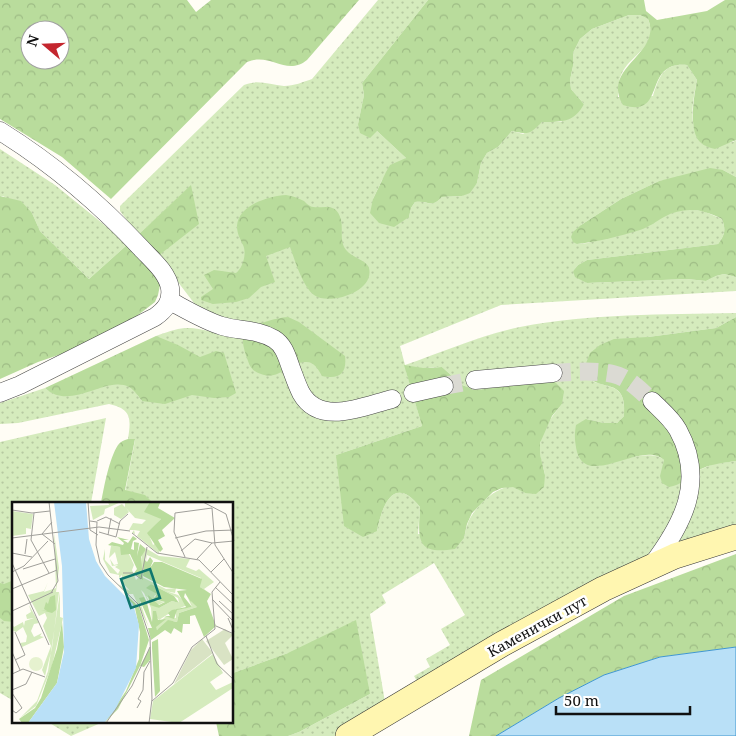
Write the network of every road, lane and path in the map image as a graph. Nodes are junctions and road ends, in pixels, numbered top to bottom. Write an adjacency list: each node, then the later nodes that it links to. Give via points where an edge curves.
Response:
1 (0, 131): 2 (street, via 62,173 108,212 163,272 170,288)
2 (170, 301): 6 (street, via 155,317); 8 (street, via 222,326 258,332 275,340 285,350 301,394 320,410 343,412)
3 (553, 373): 4 (street)
4 (475, 380)
5 (444, 386): 7 (street)
6 (0, 393)
7 (412, 393)
8 (392, 399)
9 (652, 400): 11 (street, via 677,429 690,458 691,484 685,510 672,539)
10 (736, 537): 11 (main road, Каменички пут)
11 (650, 567): 12 (main road, Каменички пут, via 502,644)
12 (348, 736)

